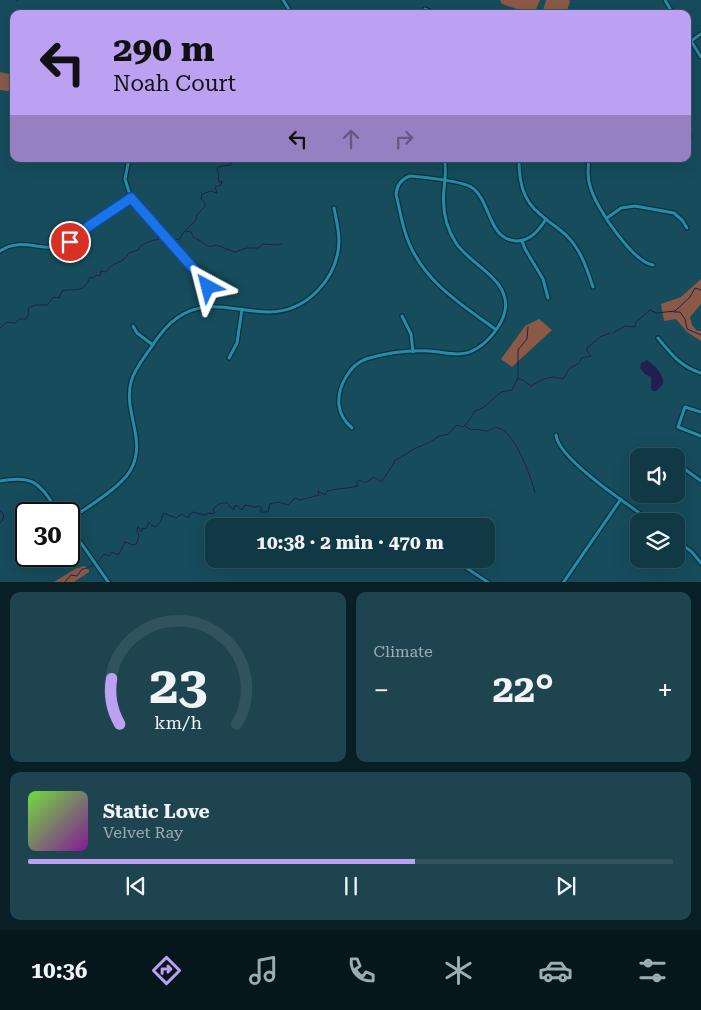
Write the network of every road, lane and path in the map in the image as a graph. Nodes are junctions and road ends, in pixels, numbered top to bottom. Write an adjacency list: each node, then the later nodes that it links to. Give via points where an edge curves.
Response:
1 (691, 44): 2 (street)
2 (701, 57)
3 (128, 162): 8 (street, via 125,179)
4 (445, 162): 7 (street)
5 (519, 162): 11 (street, via 524,193 532,207)
6 (589, 162): 10 (street, via 590,188)
7 (445, 181): 13 (street, via 472,187 498,231 508,238); 22 (street, via 445,220 452,237 468,259 498,283 504,294 505,309); 22 (street, via 415,177 404,178 400,183 396,194 409,244 430,277 444,291)
8 (131, 198): 14 (street, via 66,244 51,247 18,244); 18 (street, via 204,282 210,293)
9 (334, 208): 19 (street, via 339,235 337,256 328,279 317,292 303,303 286,309 269,312)
10 (607, 218): 12 (street, via 620,208 636,206 674,213); 15 (street, via 634,254)
11 (546, 219): 13 (street, via 536,233); 16 (street, via 578,250)
12 (687, 228)
13 (522, 241): 17 (street, via 543,278)
14 (0, 251)
15 (653, 265)
16 (593, 287)
17 (548, 298)
18 (211, 306): 19 (street); 24 (street, via 177,317)
19 (242, 310): 26 (street, via 237,343)
20 (402, 316): 25 (street, via 411,334)
21 (132, 326): 24 (street)
22 (495, 329): 25 (street, via 471,352)
23 (658, 338): 27 (street, via 678,362)
24 (152, 345): 37 (street, via 135,371 130,386 138,443 132,468 119,484)
25 (413, 352): 29 (street, via 365,360 348,374 339,404 345,422)
26 (230, 358)
27 (701, 373)
28 (701, 412): 31 (street, via 685,407 678,427)
29 (352, 428)
30 (556, 435): 35 (street, via 559,445 570,458)
31 (701, 436)
32 (685, 469): 34 (street)
33 (0, 481): 36 (street, via 21,478 32,481)
34 (701, 481)
35 (621, 499): 38 (street); 45 (street)
36 (52, 502)
37 (80, 512)
38 (640, 513)
39 (80, 542): 43 (street)
40 (685, 547): 41 (street)
41 (701, 563)
42 (466, 568): 44 (street)
43 (109, 582)
44 (489, 582)
45 (563, 582)

